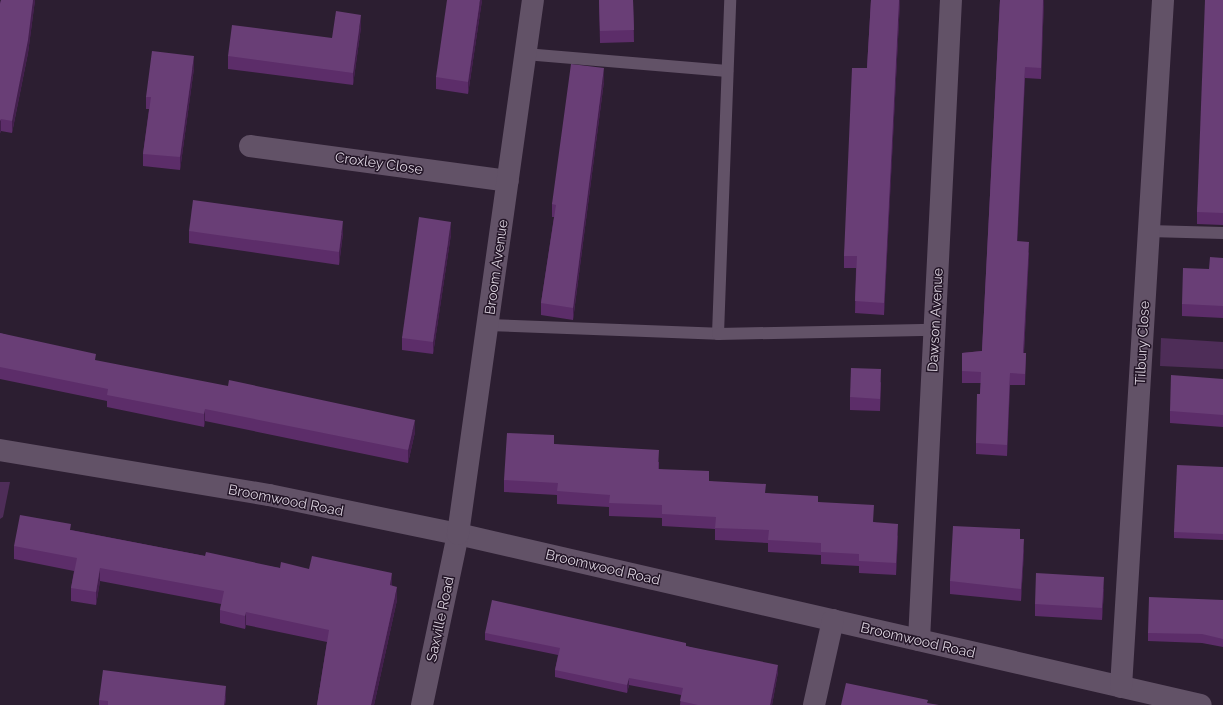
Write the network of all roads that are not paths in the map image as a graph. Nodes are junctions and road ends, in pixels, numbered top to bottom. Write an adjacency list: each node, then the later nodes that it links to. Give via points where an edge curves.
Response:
1 (533, 0): 5 (street, Broom Avenue)
2 (730, 0): 6 (lane)
3 (951, 0): 12 (street, Dawson Avenue)
4 (1163, 0): 9 (street, Tilbury Close)
5 (525, 54): 6 (lane); 8 (street, Broom Avenue)
6 (727, 72): 13 (lane)
7 (250, 146): 8 (street, Croxley Close)
8 (508, 181): 11 (street, Broom Avenue)
9 (1149, 231): 10 (lane); 18 (street, Tilbury Close)
10 (1223, 234)
11 (488, 325): 13 (lane); 15 (street, Broom Avenue)
12 (934, 330): 13 (lane); 17 (street, Dawson Avenue)
13 (718, 334)
14 (0, 450): 15 (street, Broomwood Road, via 269,495)
15 (458, 534): 16 (street, Broomwood Road); 19 (street, Saxville Road)
16 (833, 620): 17 (street, Broomwood Road); 20 (street)
17 (919, 640): 18 (street, Broomwood Road)
18 (1121, 687): 21 (street, Broomwood Road)
19 (422, 705)
20 (814, 705)
21 (1201, 705)

